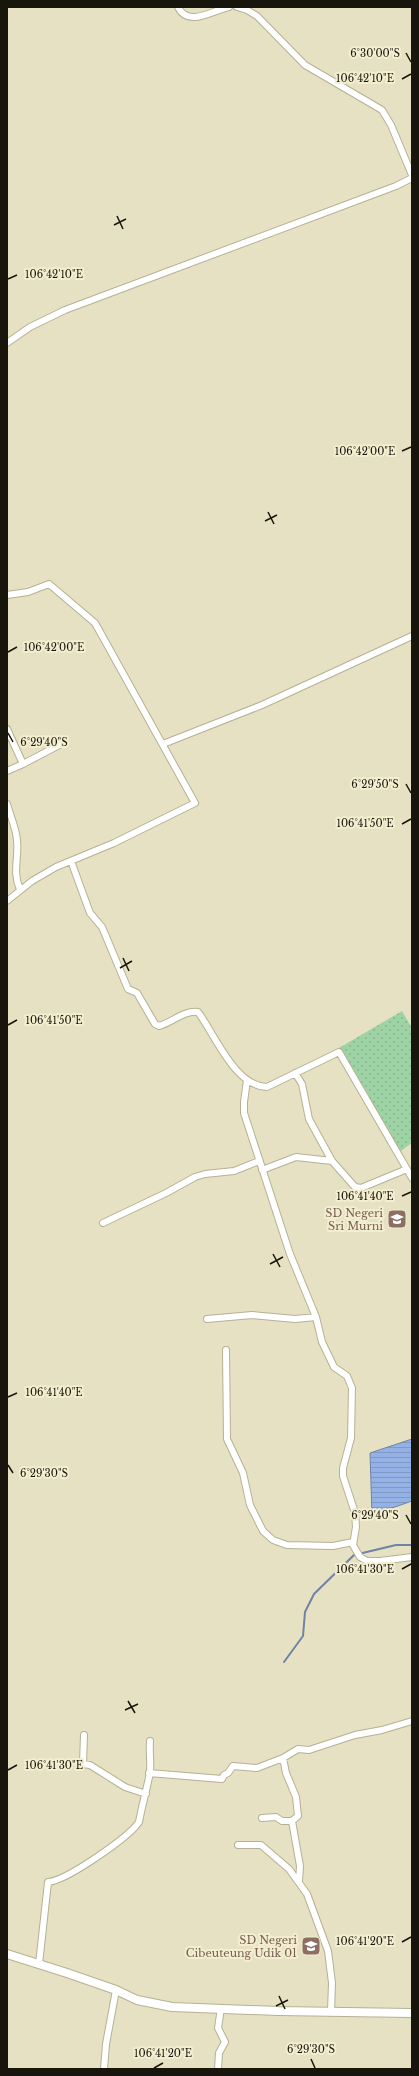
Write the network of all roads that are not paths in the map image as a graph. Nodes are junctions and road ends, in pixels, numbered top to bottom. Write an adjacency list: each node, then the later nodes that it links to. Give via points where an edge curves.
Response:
1 (178, 7): 2 (street, via 183,14 195,18)
2 (229, 7)
3 (237, 7): 4 (street, via 257,16 305,65 382,110)
4 (412, 175)
5 (412, 178): 6 (street, via 65,310 30,326)
6 (7, 343)
7 (7, 595): 11 (street, via 28,592 49,584 95,623)
8 (412, 636): 11 (street, via 262,705)
9 (7, 729): 12 (street)
10 (63, 742): 12 (street)
11 (163, 744): 15 (street, via 195,803)
12 (22, 764): 13 (street)
13 (7, 770)
14 (7, 804): 16 (street, via 17,840 14,868)
15 (71, 861): 16 (street, via 42,874); 19 (street, via 90,913 102,927 128,989 137,993 155,1024 164,1025 192,1012 198,1012 224,1053)
16 (20, 890): 17 (street)
17 (7, 901)
18 (295, 1073): 19 (street, via 267,1087 258,1087); 21 (street, via 302,1084 309,1119); 22 (street, via 339,1052)
19 (247, 1080): 20 (street, via 243,1107)
20 (259, 1161): 23 (street); 25 (street, via 234,1171 195,1177)
21 (332, 1161): 22 (street, via 355,1187 361,1188); 23 (street, via 296,1157)
22 (407, 1168): 24 (street)
23 (262, 1170): 26 (street, via 290,1254)
24 (412, 1178)
25 (103, 1223)
26 (316, 1317): 27 (street, via 295,1319 252,1315); 29 (street, via 322,1342 331,1363 347,1376 352,1388 351,1438 343,1476 355,1513)
27 (207, 1319)
28 (226, 1350): 29 (street, via 227,1439 243,1473 250,1505 264,1530 273,1540 287,1545)
29 (353, 1544): 30 (street, via 360,1557 367,1561)
30 (412, 1557)
31 (412, 1721): 34 (street, via 309,1750 298,1749)
32 (84, 1735): 36 (street, via 83,1764 90,1765 124,1787)
33 (150, 1741): 35 (street)
34 (283, 1758): 35 (street, via 257,1768 233,1766 222,1779); 38 (street, via 296,1797 298,1816)
35 (150, 1773): 36 (street)
36 (146, 1794): 42 (street, via 139,1822 132,1831 83,1866 59,1880 48,1882)
37 (262, 1818): 38 (street, via 276,1817 282,1821)
38 (292, 1822): 40 (street, via 300,1866)
39 (238, 1845): 40 (street, via 261,1845)
40 (300, 1881): 45 (street, via 328,1951 332,1983)
41 (7, 1954): 42 (street)
42 (39, 1964): 43 (street)
43 (116, 1990): 44 (street, via 136,2000 172,2006); 47 (street)
44 (221, 2008): 45 (street); 48 (street, via 218,2028 225,2042 219,2053)
45 (331, 2012): 46 (street)
46 (412, 2013)
47 (104, 2069)
48 (218, 2069)

